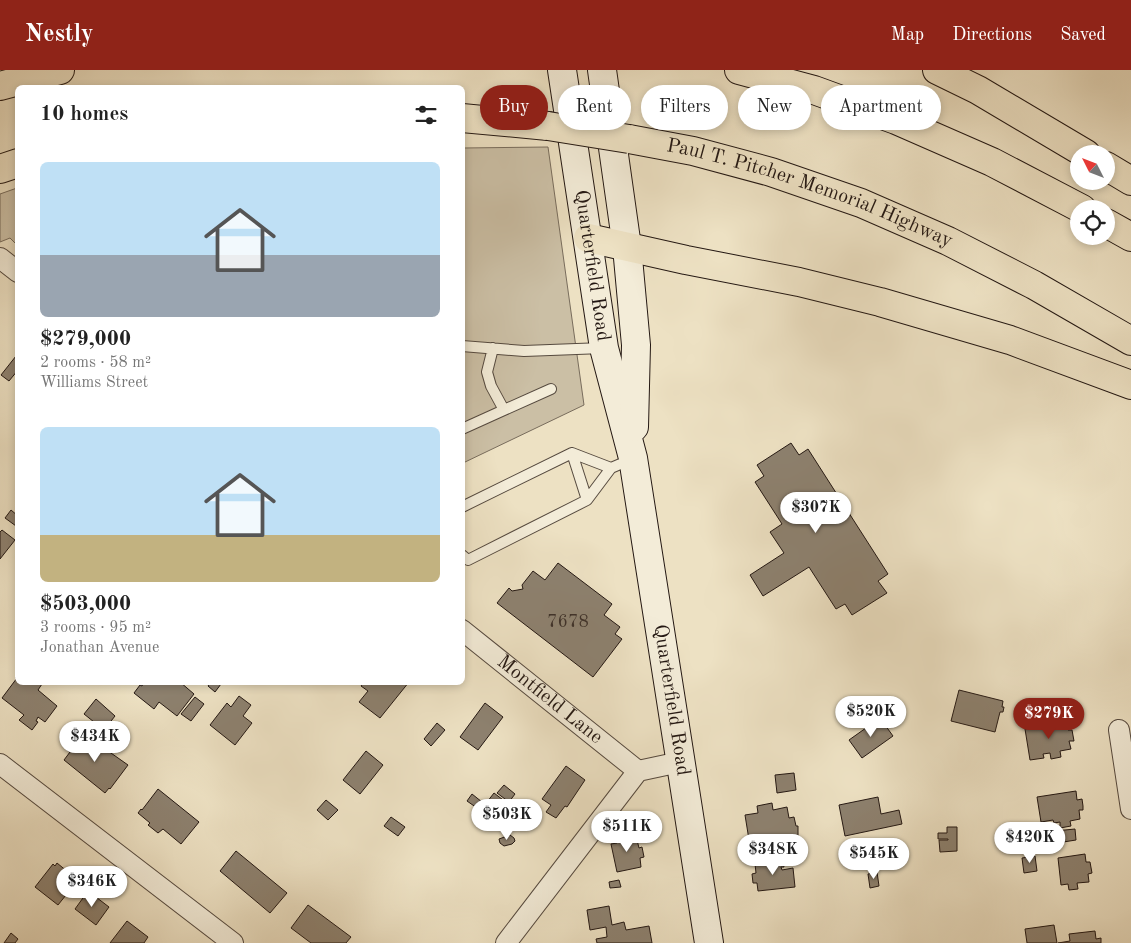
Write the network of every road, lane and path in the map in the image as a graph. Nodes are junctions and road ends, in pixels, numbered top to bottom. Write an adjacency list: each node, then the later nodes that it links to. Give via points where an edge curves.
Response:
1 (60, 70): 6 (highway)
2 (562, 70): 16 (main road, Quarterfield Road)
3 (602, 70): 17 (main road, Quarterfield Road)
4 (739, 70): 13 (highway, via 814,90 896,120 992,162)
5 (936, 70): 8 (highway, via 978,90)
6 (0, 86)
7 (465, 118): 20 (highway, Paul T. Pitcher Memorial Highway, bridge, via 548,126 693,150 771,172 861,203 948,241 1034,285)
8 (1071, 145)
9 (15, 164): 10 (highway)
10 (0, 169)
11 (1115, 171): 12 (highway)
12 (1131, 181)
13 (1070, 203)
14 (1115, 228): 15 (highway)
15 (1131, 237)
16 (588, 238): 17 (highway); 23 (main road, Quarterfield Road)
17 (627, 247): 24 (highway, via 800,282 880,302 1010,340); 29 (main road, Quarterfield Road, via 636,345)
18 (0, 258): 19 (street)
19 (15, 270)
20 (1131, 341)
21 (465, 346): 22 (lane)
22 (493, 348): 23 (lane, via 524,351); 26 (lane, via 487,372)
23 (604, 348): 29 (main road, Quarterfield Road)
24 (1131, 385)
25 (551, 389): 26 (lane)
26 (504, 410): 27 (lane)
27 (465, 428)
28 (572, 453): 29 (lane); 30 (lane); 31 (lane)
29 (622, 463): 30 (lane); 35 (main road, Quarterfield Road)
30 (587, 500): 32 (lane, via 468,560)
31 (465, 506)
32 (465, 558)
33 (465, 632): 37 (street, Montfield Lane)
34 (1118, 730): 38 (street)
35 (680, 762): 37 (street); 41 (main road, Quarterfield Road)
36 (0, 764): 39 (street)
37 (638, 771): 40 (street)
38 (1131, 808)
39 (233, 943)
40 (506, 943)
41 (709, 943)

